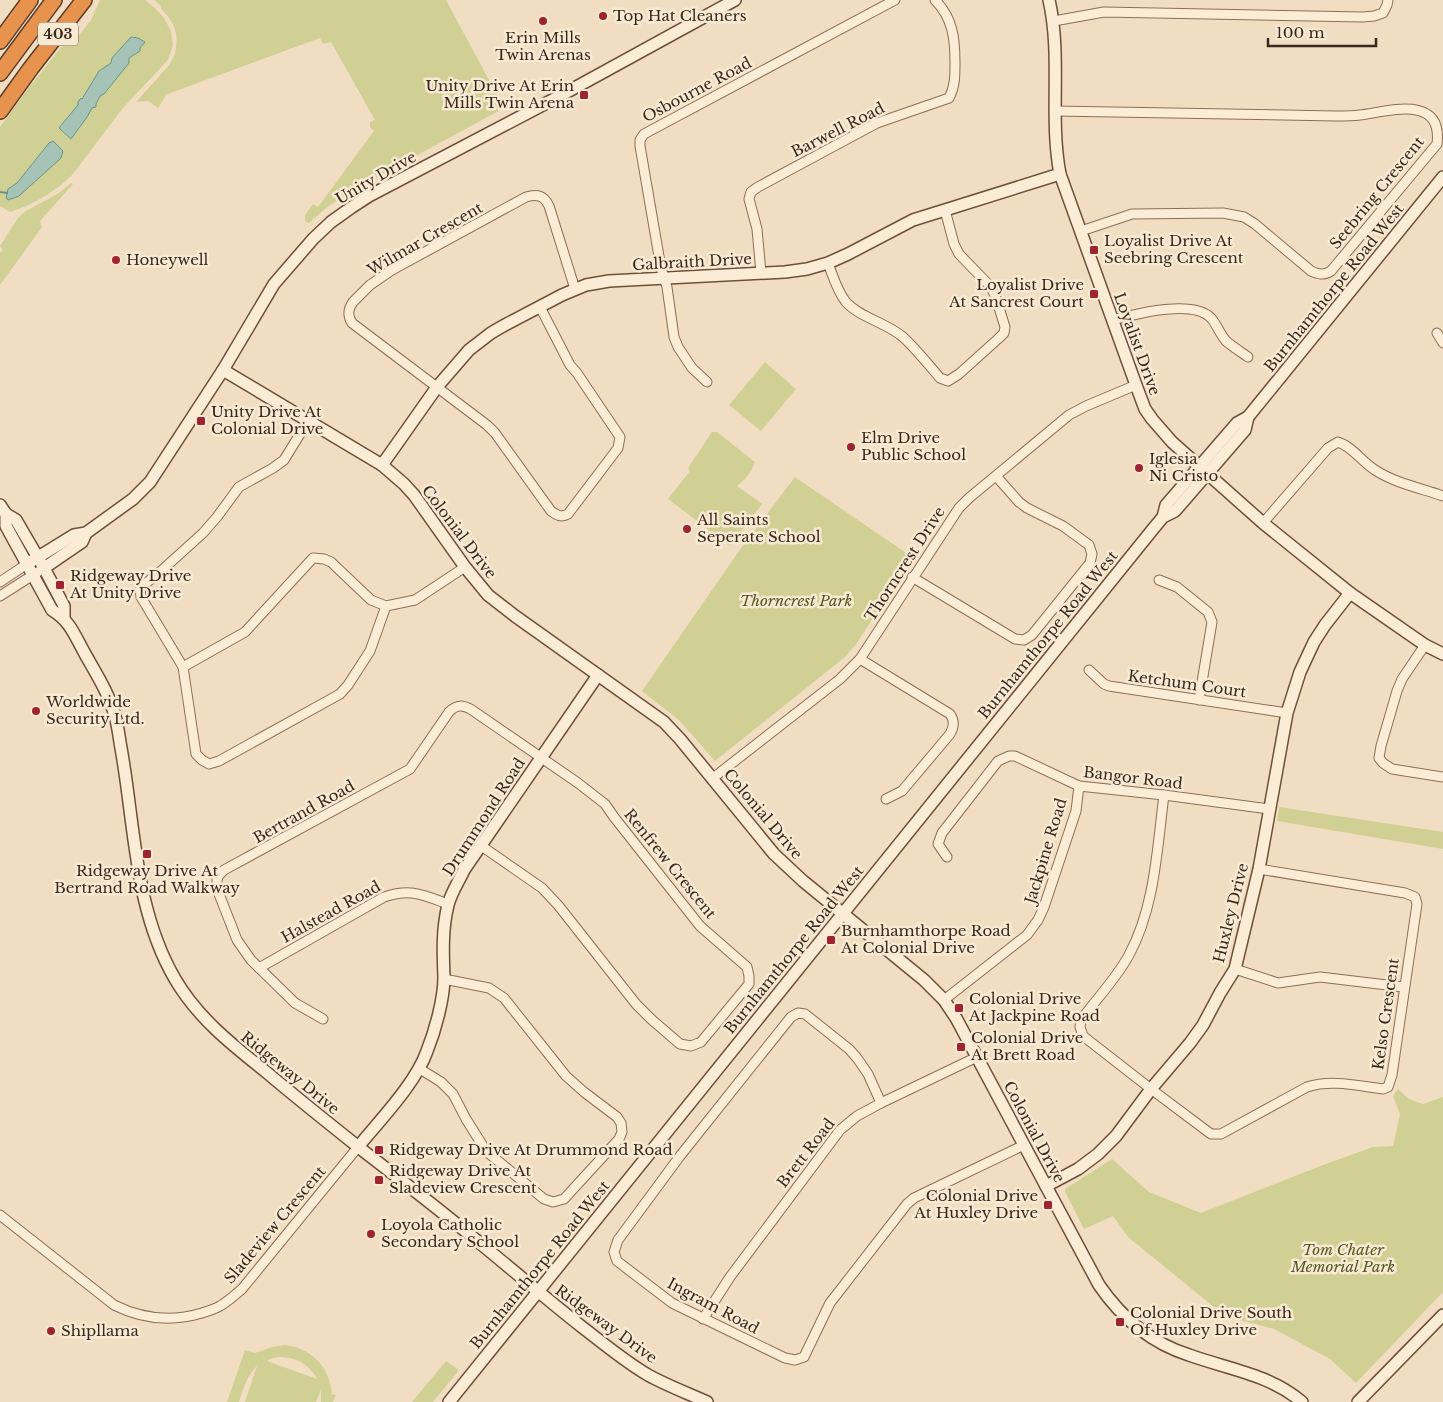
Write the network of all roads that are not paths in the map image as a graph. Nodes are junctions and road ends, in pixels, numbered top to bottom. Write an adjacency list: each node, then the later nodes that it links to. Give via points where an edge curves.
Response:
1 (30, 0): 10 (highway, 403)
2 (54, 0): 11 (highway)
3 (84, 0): 12 (highway, 403)
4 (735, 0): 27 (street, Unity Drive, via 352,207 331,222 274,284)
5 (894, 0): 20 (street, Osbourne Road, via 644,134 640,146)
6 (935, 0): 19 (street, Barwell Road, via 942,6 955,41 954,80 949,98 877,123 758,186 749,199 757,229)
7 (1049, 0): 9 (street, Loyalist Drive)
8 (1388, 0): 9 (street, via 1383,13 1363,17 1104,12)
9 (1054, 21): 13 (street, Loyalist Drive)
10 (0, 41)
11 (0, 74)
12 (0, 110)
13 (1055, 111): 14 (street, Loyalist Drive); 17 (street, Seebring Crescent, via 1358,116 1418,109 1434,118 1438,128 1436,144 1326,274 1310,271 1255,224 1236,215 1132,214)
14 (1060, 174): 16 (street, Galbraith Drive); 17 (street, Loyalist Drive)
15 (1443, 177): 33 (street, Burnhamthorpe Road West, via 1248,417 1237,423)
16 (945, 210): 18 (street, Galbraith Drive, via 912,220); 18 (street, via 959,254 996,294 1005,327 999,338 948,381 940,378 903,338 847,303)
17 (1081, 231): 23 (street, Loyalist Drive)
18 (828, 263): 19 (street, Galbraith Drive, via 796,271)
19 (761, 273): 20 (street, Galbraith Drive)
20 (665, 279): 21 (street, Galbraith Drive, via 608,281); 28 (street, Osbourne Road, via 678,347 692,368)
21 (575, 289): 22 (street, Galbraith Drive); 30 (street, Wilmar Crescent, via 546,199 534,195 381,276 350,306 349,318)
22 (540, 306): 30 (street, Galbraith Drive, via 480,341); 30 (street, via 570,365 620,437 618,448 568,514 558,516 551,511 495,433)
23 (1113, 320): 26 (street, via 1150,311 1202,312 1210,317 1225,340); 29 (street, Loyalist Drive)
24 (1437, 333): 25 (street)
25 (1443, 343)
26 (1248, 357)
27 (223, 370): 31 (street, Colonial Drive); 38 (street, Unity Drive, via 150,482 133,499)
28 (707, 382)
29 (1136, 385): 33 (street, Loyalist Drive, via 1152,419); 34 (street, Thorncrest Drive, via 1069,414)
30 (437, 387): 32 (street, Galbraith Drive)
31 (308, 421): 32 (street, Colonial Drive); 54 (street, via 284,460 239,487 203,533 140,588 140,597)
32 (382, 465): 41 (street, Colonial Drive, via 414,495)
33 (1203, 470): 37 (street, Loyalist Drive); 70 (street, Burnhamthorpe Road West, via 1166,505 1163,517)
34 (996, 476): 44 (street, Thorncrest Drive, via 959,508); 44 (street, via 1019,502 1063,526 1089,545 1092,554 1090,563 1032,635 1024,640 1015,639)
35 (1443, 496): 37 (street, via 1391,479 1338,442 1328,448)
36 (3, 509): 39 (street, Ridgeway Drive, via 16,520); 40 (street, Ridgeway Drive, via 6,526)
37 (1263, 524): 47 (street, Loyalist Drive)
38 (86, 533): 39 (street, Unity Drive, via 74,535); 42 (street, Unity Drive, via 82,542)
39 (38, 557): 40 (street, Unity Drive); 42 (street, Ridgeway Drive)
40 (27, 564): 43 (street, Ridgeway Drive); 46 (street)
41 (465, 567): 49 (street, via 415,600); 56 (street, Colonial Drive, via 501,606)
42 (44, 568): 43 (street); 50 (street, Ridgeway Drive, via 64,606)
43 (33, 575): 48 (street); 50 (street, Ridgeway Drive, via 52,610)
44 (912, 578): 53 (street, Thorncrest Drive)
45 (1159, 580): 57 (street, via 1178,587 1208,612 1212,622)
46 (0, 582)
47 (1350, 593): 51 (street, Loyalist Drive); 58 (street, Huxley Drive, via 1314,642)
48 (0, 596)
49 (386, 606): 54 (street, via 371,600 331,562 313,558 245,632); 54 (street, via 370,651 340,694 209,764 196,754)
50 (64, 618): 82 (street, Ridgeway Drive, via 97,675 115,716 143,900 154,936 176,980 196,1009 225,1038)
51 (1426, 645): 52 (street, Loyalist Drive); 60 (street, via 1397,691 1379,758 1392,769)
52 (1443, 654)
53 (860, 659): 61 (street, Thorncrest Drive, via 840,679); 64 (street, via 950,714 953,719 950,734 902,791)
54 (183, 667)
55 (1089, 670): 57 (street, Ketchum Court, via 1109,686)
56 (598, 675): 59 (street, Drummond Road); 61 (street, Colonial Drive, via 664,722)
57 (1199, 700): 58 (street, Ketchum Court)
58 (1287, 713): 65 (street, Huxley Drive)
59 (541, 757): 66 (street, Drummond Road); 66 (street, Renfrew Crescent, via 605,804 700,926 747,967 749,984 701,1042 691,1046 680,1044 636,1004 542,888); 71 (street, Bertrand Road, via 460,705 449,712 410,768 224,870 217,879 222,902 237,940)
60 (1443, 777)
61 (713, 778): 70 (street, Colonial Drive, via 774,854)
62 (1079, 786): 63 (street, Bangor Road); 67 (street, Bangor Road, via 1016,756 998,761 942,833 938,844); 75 (street, Jackpine Road, via 1074,817 1038,920 1027,935)
63 (1164, 795): 65 (street, Bangor Road); 79 (street, via 1153,885 1142,926 1129,955 1080,1027 1083,1036)
64 (886, 799)
65 (1269, 809): 68 (street, Huxley Drive)
66 (480, 845): 69 (street, Drummond Road)
67 (947, 857)
68 (1259, 869): 72 (street, Huxley Drive); 74 (street, Kelso Crescent, via 1415,897 1417,904)
69 (448, 904): 71 (street, Halstead Road, via 421,894 397,892); 73 (street, Drummond Road, via 442,958)
70 (843, 914): 75 (street, Colonial Drive); 85 (street, Burnhamthorpe Road West)
71 (259, 968): 76 (street, Bertrand Road, via 295,1003)
72 (1235, 969): 74 (street, via 1278,983 1320,977); 79 (street, Huxley Drive, via 1203,1025)
73 (444, 979): 78 (street, Drummond Road, via 434,1030); 78 (street, via 489,988 504,998 566,1076 617,1117 622,1132 564,1199 553,1202 544,1199 492,1157 482,1146 453,1094)
74 (1404, 987): 79 (street, Kelso Crescent, via 1388,1087 1320,1083 1221,1134 1212,1134)
75 (944, 1000): 77 (street, Colonial Drive)
76 (323, 1019)
77 (977, 1057): 80 (street, Brett Road); 81 (street, Colonial Drive)
78 (420, 1069): 82 (street, Drummond Road)
79 (1151, 1089): 83 (street, Huxley Drive, via 1116,1136 1098,1154)
80 (881, 1103): 87 (street, Brett Road, via 840,1130 730,1277); 87 (street, Ingram Road, via 868,1074 849,1049 805,1014 791,1017 680,1156 618,1240 614,1252 617,1262 672,1303)
81 (1024, 1145): 83 (street, Colonial Drive); 87 (street, Ingram Road, via 907,1204 830,1303 804,1357 795,1360 784,1358)
82 (358, 1147): 84 (street, Sladeview Crescent, via 242,1289 219,1307 190,1316 173,1319 150,1317 114,1306); 85 (street, Ridgeway Drive)
83 (1046, 1186): 90 (street, Colonial Drive, via 1100,1285 1131,1322 1177,1351 1263,1378)
84 (0, 1216)
85 (538, 1292): 88 (street, Burnhamthorpe Road West); 89 (street, Ridgeway Drive, via 647,1374)
86 (1443, 1315): 91 (street)
87 (703, 1319)
88 (449, 1402)
89 (707, 1402)
90 (1302, 1402)
91 (1358, 1402)

